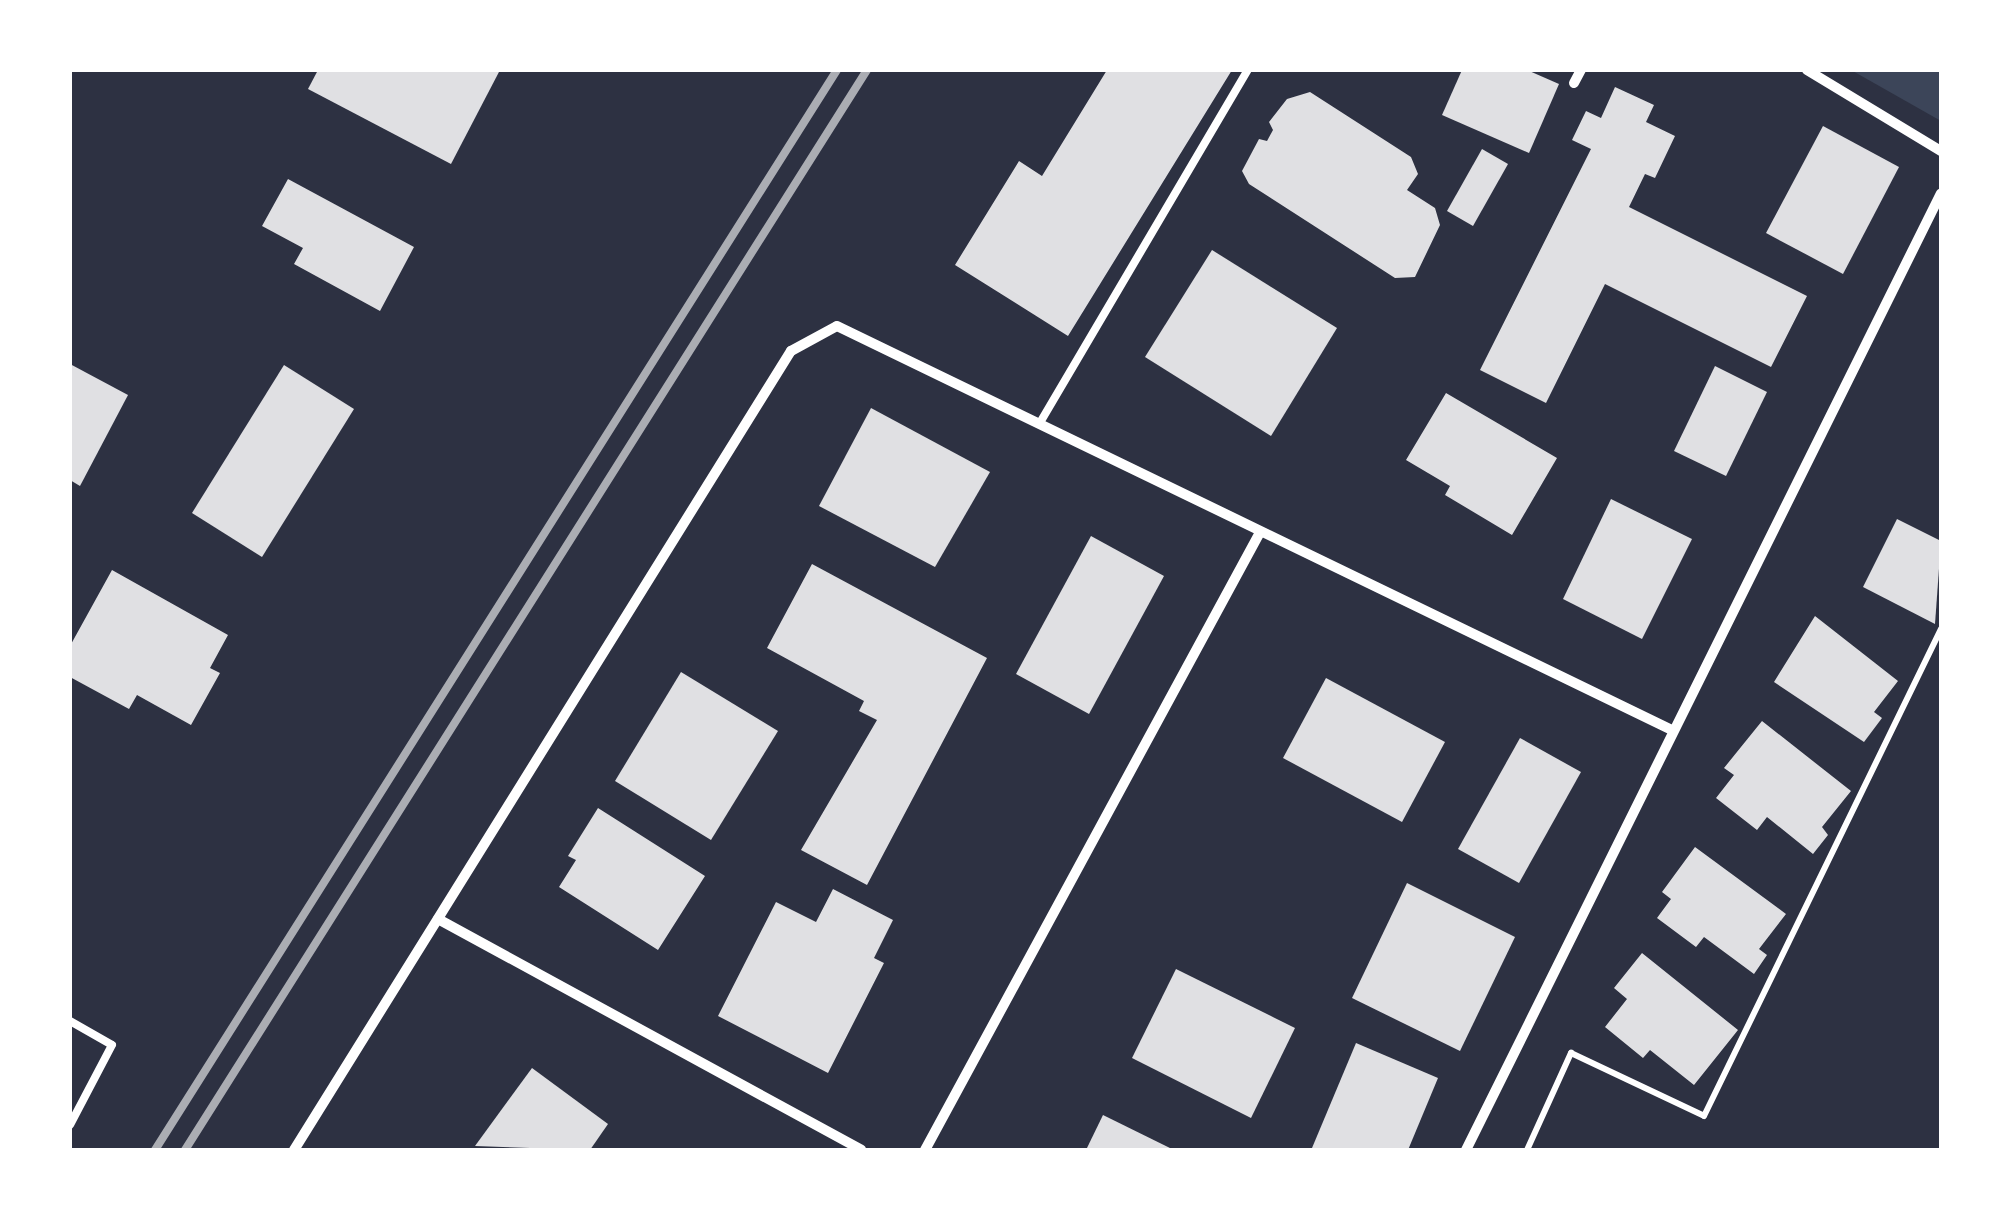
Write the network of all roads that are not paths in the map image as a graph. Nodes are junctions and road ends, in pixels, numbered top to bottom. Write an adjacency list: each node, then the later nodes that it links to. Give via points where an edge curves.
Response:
1 (1248, 70): 7 (lane)
2 (1581, 70): 4 (street)
3 (1808, 70): 5 (street)
4 (1574, 84)
5 (1941, 151)
6 (1941, 193): 9 (street)
7 (1041, 421): 8 (street); 10 (street, via 837,326 791,351)
8 (1259, 534): 9 (street); 15 (street)
9 (1672, 730): 16 (street)
10 (438, 918): 13 (street); 14 (street)
11 (70, 1021): 12 (lane, via 112,1045)
12 (70, 1124)
13 (294, 1150)
14 (861, 1150)
15 (926, 1150)
16 (1466, 1150)

